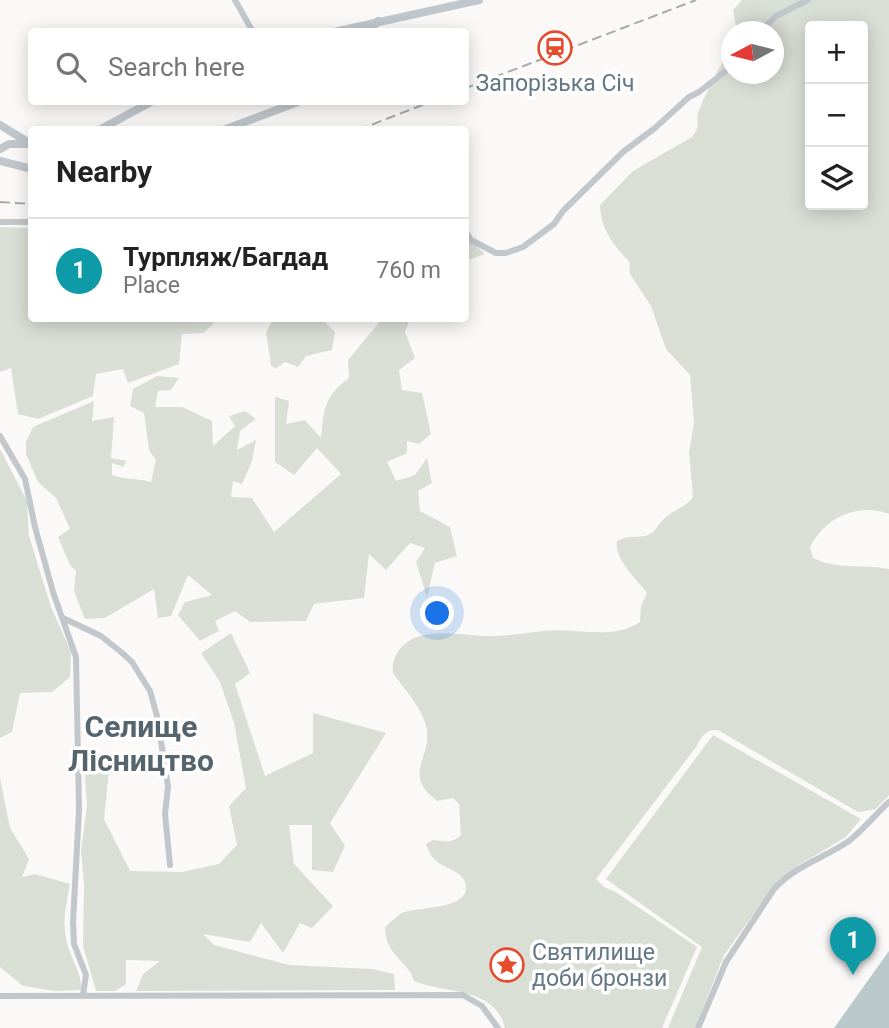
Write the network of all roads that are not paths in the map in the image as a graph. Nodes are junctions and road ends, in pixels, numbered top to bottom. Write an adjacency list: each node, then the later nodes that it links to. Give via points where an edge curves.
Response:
1 (235, 0): 6 (street)
2 (479, 0): 4 (main road)
3 (808, 0): 5 (street)
4 (378, 21): 7 (main road); 8 (main road)
5 (771, 21)
6 (251, 28)
7 (350, 28)
8 (372, 28)
9 (721, 75): 24 (street, via 623,152 554,224 523,247 495,253)
10 (145, 105): 15 (main road)
11 (282, 105): 13 (street)
12 (290, 105): 13 (main road)
13 (268, 114): 16 (main road)
14 (0, 125): 17 (main road)
15 (106, 126)
16 (234, 126)
17 (28, 142)
18 (28, 144): 19 (main road)
19 (0, 149)
20 (0, 162): 21 (main road)
21 (28, 168)
22 (0, 222): 23 (street)
23 (28, 222)
24 (469, 237)
25 (0, 436): 26 (street, via 25,479)
26 (63, 618): 28 (street, via 101,636 121,652 150,691 168,786 165,814); 29 (street, via 78,675 79,810 73,922 74,944 86,975)
27 (889, 802): 32 (street, via 850,840 799,868 774,889 726,962)
28 (170, 865)
29 (83, 995): 30 (street); 31 (street, via 463,995 482,1006)
30 (0, 996)
31 (498, 1028)
32 (698, 1028)

